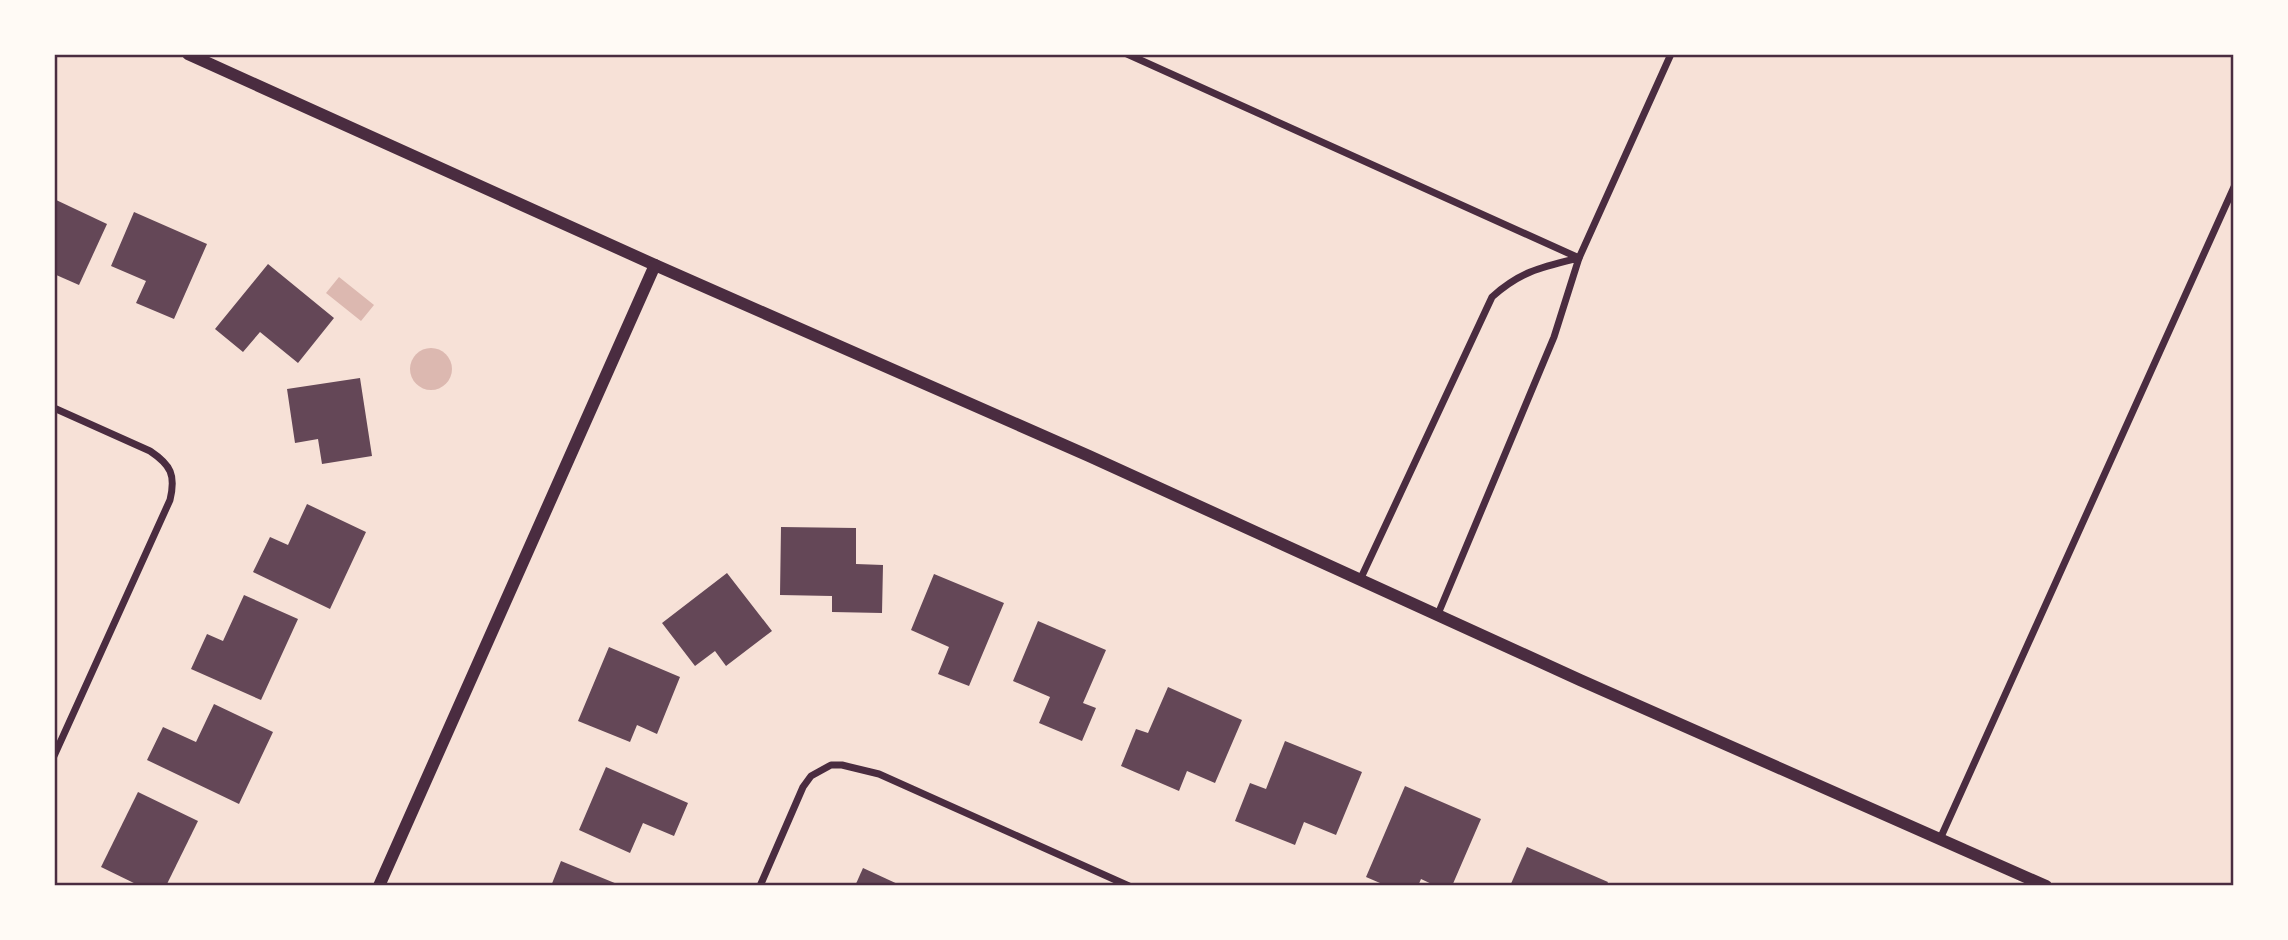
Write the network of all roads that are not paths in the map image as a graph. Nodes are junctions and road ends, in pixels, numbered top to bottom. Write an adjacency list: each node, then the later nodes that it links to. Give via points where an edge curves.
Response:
1 (188, 54): 6 (street)
2 (1127, 54): 5 (street)
3 (1671, 54): 5 (street)
4 (2234, 187): 11 (street)
5 (1579, 258): 8 (street, via 1537,268 1511,280 1492,297); 9 (street, via 1554,337)
6 (655, 265): 8 (street); 12 (street)
7 (54, 408): 10 (street, via 164,460 170,467 173,490)
8 (1360, 580): 9 (street)
9 (1438, 614): 11 (street)
10 (54, 756)
11 (1940, 839): 15 (street)
12 (379, 886)
13 (760, 886): 14 (street, via 803,787 811,776 831,765 879,774)
14 (1129, 886)
15 (2046, 886)

